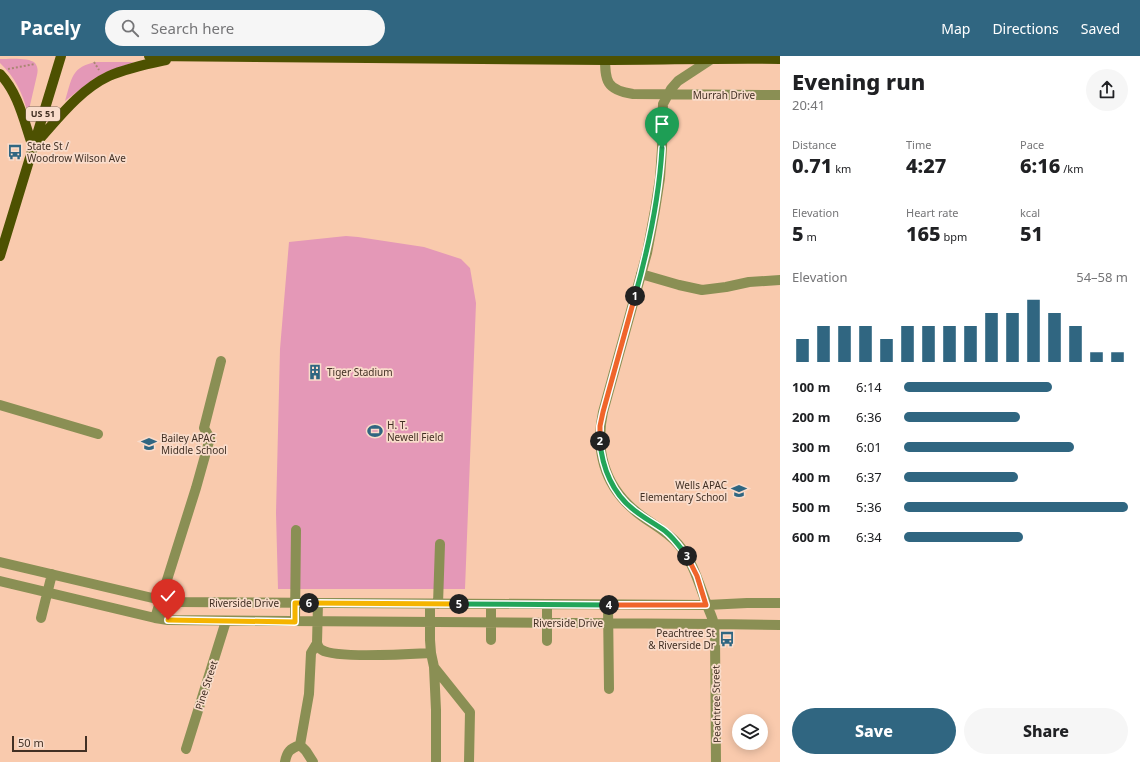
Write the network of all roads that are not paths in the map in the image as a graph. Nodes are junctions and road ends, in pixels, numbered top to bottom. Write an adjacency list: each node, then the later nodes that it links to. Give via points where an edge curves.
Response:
1 (61, 56): 10 (main road, US 51)
2 (149, 56): 3 (main road)
3 (183, 56): 4 (main road); 10 (main road, via 131,68 92,86 71,104)
4 (605, 58): 5 (main road); 8 (street, via 606,76 614,88 623,93)
5 (713, 58): 6 (main road); 8 (street, Peachtree Street, via 678,81)
6 (780, 58)
7 (3, 72): 10 (main road, via 17,100)
8 (668, 94): 9 (street, Murrah Drive); 12 (street, Peachtree Street, via 663,104 656,210)
9 (780, 95)
10 (33, 148): 11 (main road, US 51)
11 (0, 256)
12 (641, 274): 13 (street, via 702,290 748,282); 31 (street, Peachtree Street, via 600,426 602,458 612,485 623,499 633,510 666,532 679,545 697,576)
13 (780, 280)
14 (222, 362): 23 (street, via 204,428 210,438)
15 (0, 405): 16 (street)
16 (98, 434)
17 (296, 530): 24 (street)
18 (440, 544): 27 (street)
19 (0, 562): 20 (street, Riverside Drive)
20 (52, 574): 22 (street); 23 (street, Riverside Drive)
21 (0, 581): 22 (street, Riverside Drive)
22 (47, 592): 32 (street); 33 (street, Riverside Drive)
23 (161, 600): 24 (street, Riverside Drive); 33 (street)
24 (295, 603): 25 (street, Riverside Drive); 35 (street)
25 (318, 603): 27 (street, Riverside Drive); 36 (street)
26 (780, 603): 31 (street, Riverside Drive)
27 (434, 604): 28 (street, Riverside Drive); 37 (street)
28 (491, 604): 29 (street, Riverside Drive); 38 (street)
29 (547, 604): 30 (street, Riverside Drive); 39 (street)
30 (608, 605): 31 (street, Riverside Drive); 40 (street)
31 (706, 605): 41 (street, Peachtree Street)
32 (41, 618)
33 (155, 618): 34 (street, Riverside Drive)
34 (226, 621): 35 (street, Riverside Drive); 50 (street, Pine Street)
35 (295, 622): 36 (street, Riverside Drive)
36 (317, 622): 37 (street, Riverside Drive); 45 (street)
37 (430, 622): 38 (street, Riverside Drive); 46 (street)
38 (491, 623): 39 (street, Riverside Drive); 43 (street)
39 (547, 623): 40 (street, Riverside Drive); 44 (street)
40 (608, 623): 41 (street, Riverside Drive); 48 (street)
41 (714, 624): 42 (street, Riverside Drive); 55 (street, Peachtree Street)
42 (780, 625)
43 (491, 640)
44 (547, 641)
45 (317, 643): 46 (street, via 323,651 331,654); 49 (street, via 311,653 309,694)
46 (431, 653): 47 (street)
47 (434, 667): 53 (street); 54 (street, via 470,712)
48 (609, 689)
49 (300, 745): 51 (street, via 291,749 286,755); 52 (street)
50 (186, 749)
51 (285, 762)
52 (313, 762)
53 (436, 762)
54 (469, 762)
55 (716, 762)

